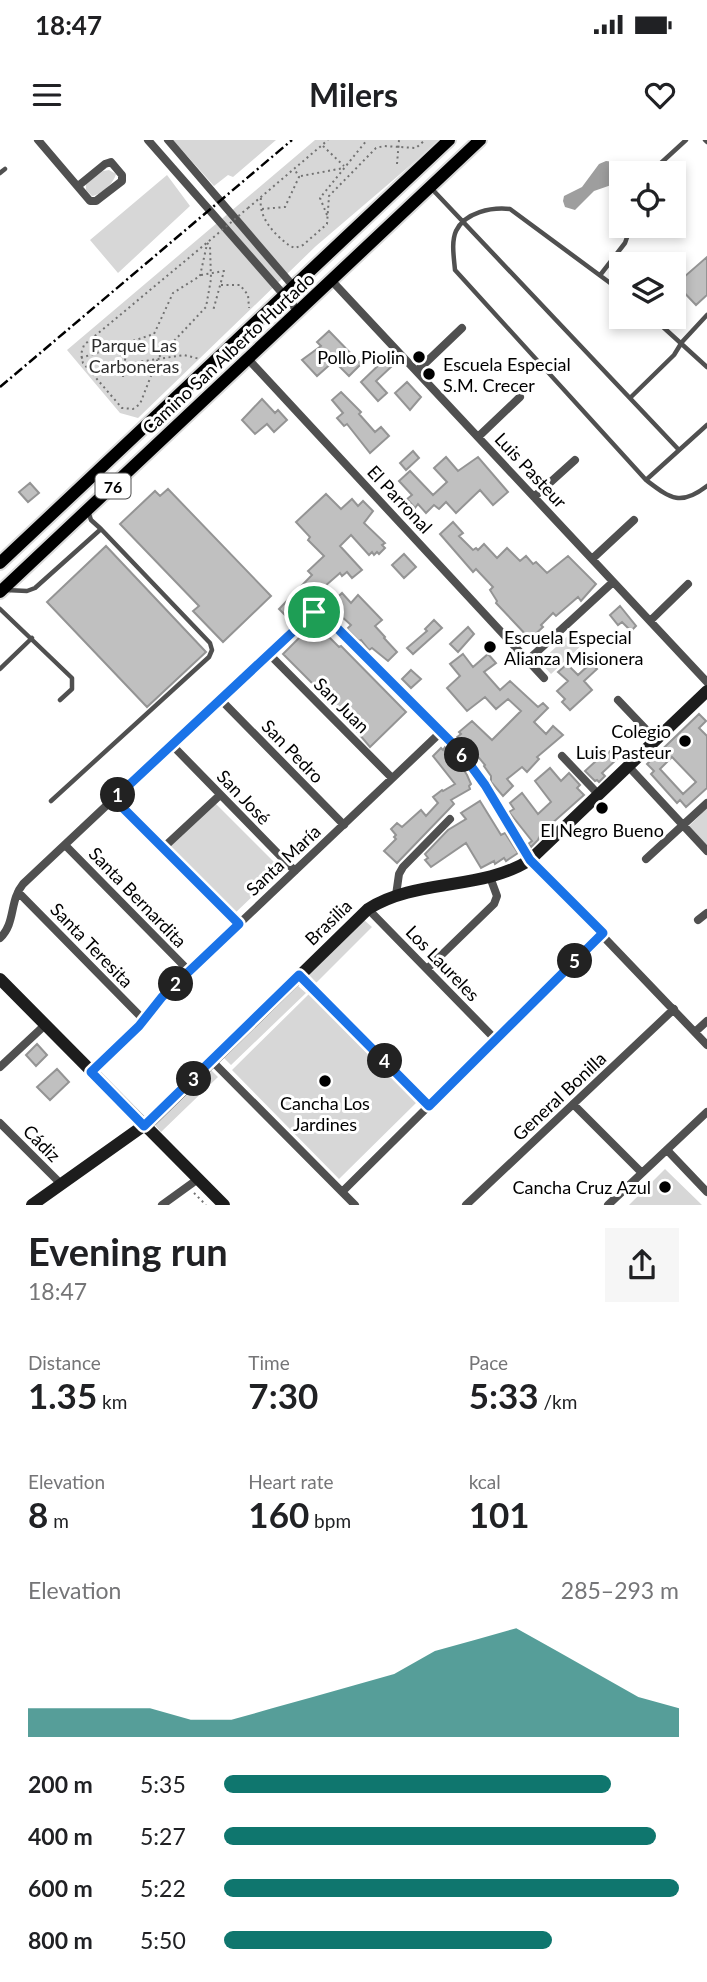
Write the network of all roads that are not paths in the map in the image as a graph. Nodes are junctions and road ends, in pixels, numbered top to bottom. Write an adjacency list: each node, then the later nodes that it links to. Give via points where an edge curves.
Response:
1 (38, 140): 8 (street)
2 (148, 140): 18 (street)
3 (167, 140): 17 (street)
4 (449, 140): 12 (main road, Camino San Alberto Hurtado / 76)
5 (480, 140): 9 (main road, Camino San Alberto Hurtado / 76)
6 (686, 140): 7 (lane)
7 (663, 161)
8 (78, 186): 8 (street, via 111,162 122,175 122,181 96,201 90,201)
9 (430, 187): 10 (lane); 15 (main road, Camino San Alberto Hurtado / 76)
10 (463, 222): 13 (lane, via 478,213 510,209); 28 (lane); 33 (lane, via 454,240 455,270)
11 (627, 238): 13 (lane)
12 (330, 253): 14 (main road, Camino San Alberto Hurtado / 76); 15 (main road)
13 (601, 274): 16 (lane)
14 (307, 275): 15 (main road); 17 (main road, Camino San Alberto Hurtado / 76)
15 (331, 280): 19 (main road, Camino San Alberto Hurtado / 76); 26 (street, Luis Pasteur)
16 (609, 281)
17 (294, 287): 18 (main road, Camino San Alberto Hurtado / 76)
18 (284, 296): 19 (street); 40 (main road, Camino San Alberto Hurtado / 76)
19 (298, 312): 24 (main road, Camino San Alberto Hurtado / 76)
20 (707, 315): 23 (lane)
21 (462, 328): 26 (street)
22 (666, 329): 23 (lane)
23 (682, 342): 25 (lane); 28 (lane)
24 (248, 359): 36 (main road, Camino San Alberto Hurtado / 76); 48 (street, El Parronal)
25 (706, 363)
26 (416, 371): 30 (street, Luis Pasteur)
27 (520, 397): 30 (street)
28 (631, 398): 31 (lane)
29 (707, 425): 31 (lane)
30 (478, 437): 35 (street, Luis Pasteur)
31 (679, 450): 33 (lane)
32 (575, 460): 35 (street)
33 (646, 480): 34 (lane, via 668,496 681,499)
34 (707, 486)
35 (534, 497): 39 (street, Luis Pasteur)
36 (87, 510): 38 (lane); 43 (main road, Camino San Alberto Hurtado / 76)
37 (634, 520): 39 (street)
38 (101, 529): 43 (lane, via 35,588); 65 (lane, via 212,650)
39 (592, 559): 41 (street, Luis Pasteur)
40 (0, 563)
41 (613, 582): 45 (street, Luis Pasteur); 48 (street)
42 (688, 584): 45 (street)
43 (1, 591)
44 (0, 609): 46 (lane)
45 (650, 621): 51 (street, Luis Pasteur)
46 (32, 638): 49 (lane); 54 (lane, via 72,678 72,689)
47 (269, 654): 53 (street); 56 (street, via 309,615 324,615); 61 (street, San Juan)
48 (528, 660): 50 (street, El Parronal)
49 (0, 669)
50 (544, 678)
51 (707, 682)
52 (707, 691): 57 (street, Brasilia)
53 (220, 699): 58 (street); 68 (street, San Pedro)
54 (60, 701)
55 (618, 701): 57 (street)
56 (441, 732): 61 (street, Santa María); 74 (street, via 476,772)
57 (656, 740): 60 (street, Brasilia)
58 (172, 745): 62 (street, San José); 64 (street)
59 (562, 756): 63 (street)
60 (629, 767): 63 (street, Brasilia); 69 (street)
61 (392, 778): 68 (street, Santa María)
62 (220, 795): 71 (street); 75 (street, San José)
63 (599, 795): 74 (street, Brasilia)
64 (114, 799): 70 (street); 71 (street)
65 (51, 801)
66 (707, 803): 69 (street)
67 (450, 819): 78 (street, via 403,867)
68 (344, 825): 75 (street, Santa María)
69 (683, 825): 72 (street); 73 (street)
70 (65, 845): 77 (street); 86 (street, Santa Bernardita)
71 (163, 848): 82 (street)
72 (707, 851)
73 (646, 859)
74 (530, 860): 76 (street, Brasilia); 83 (street)
75 (295, 871): 82 (street, Santa María)
76 (490, 877): 78 (street, Brasilia); 85 (street, via 497,896 494,904)
77 (18, 892): 84 (street, via 10,926); 90 (street, Santa Teresita)
78 (397, 895): 79 (street, Brasilia)
79 (368, 909): 85 (street, Los Laureles); 87 (street, Brasilia)
80 (707, 912): 81 (street)
81 (698, 920)
82 (239, 924): 86 (street, Santa María)
83 (603, 933): 89 (street); 94 (street)
84 (0, 938)
85 (427, 969): 94 (street, Los Laureles)
86 (189, 971): 90 (street, Santa María)
87 (299, 975): 96 (street, Brasilia); 100 (street)
88 (0, 979): 92 (street)
89 (674, 1009): 93 (street); 99 (street, General Bonilla)
90 (144, 1020): 98 (street, Santa María)
91 (707, 1021): 93 (street)
92 (45, 1025): 97 (street); 98 (street)
93 (695, 1032): 95 (street)
94 (496, 1040): 100 (street)
95 (707, 1045)
96 (212, 1061): 103 (street, Brasilia); 108 (street)
97 (0, 1067)
98 (91, 1072): 103 (street)
99 (573, 1104): 105 (street); 114 (street, General Bonilla)
100 (429, 1106): 108 (street)
101 (707, 1112): 104 (street)
102 (0, 1123): 107 (street, Cádiz)
103 (144, 1126): 106 (street); 107 (street, Brasilia)
104 (667, 1150): 105 (street); 109 (street)
105 (642, 1173): 115 (street)
106 (193, 1183): 111 (street); 112 (street)
107 (61, 1184): 110 (street, Brasilia)
108 (342, 1192): 113 (street)
109 (707, 1192)
110 (32, 1205)
111 (162, 1205)
112 (224, 1205)
113 (355, 1205)
114 (466, 1205)
115 (608, 1205)

